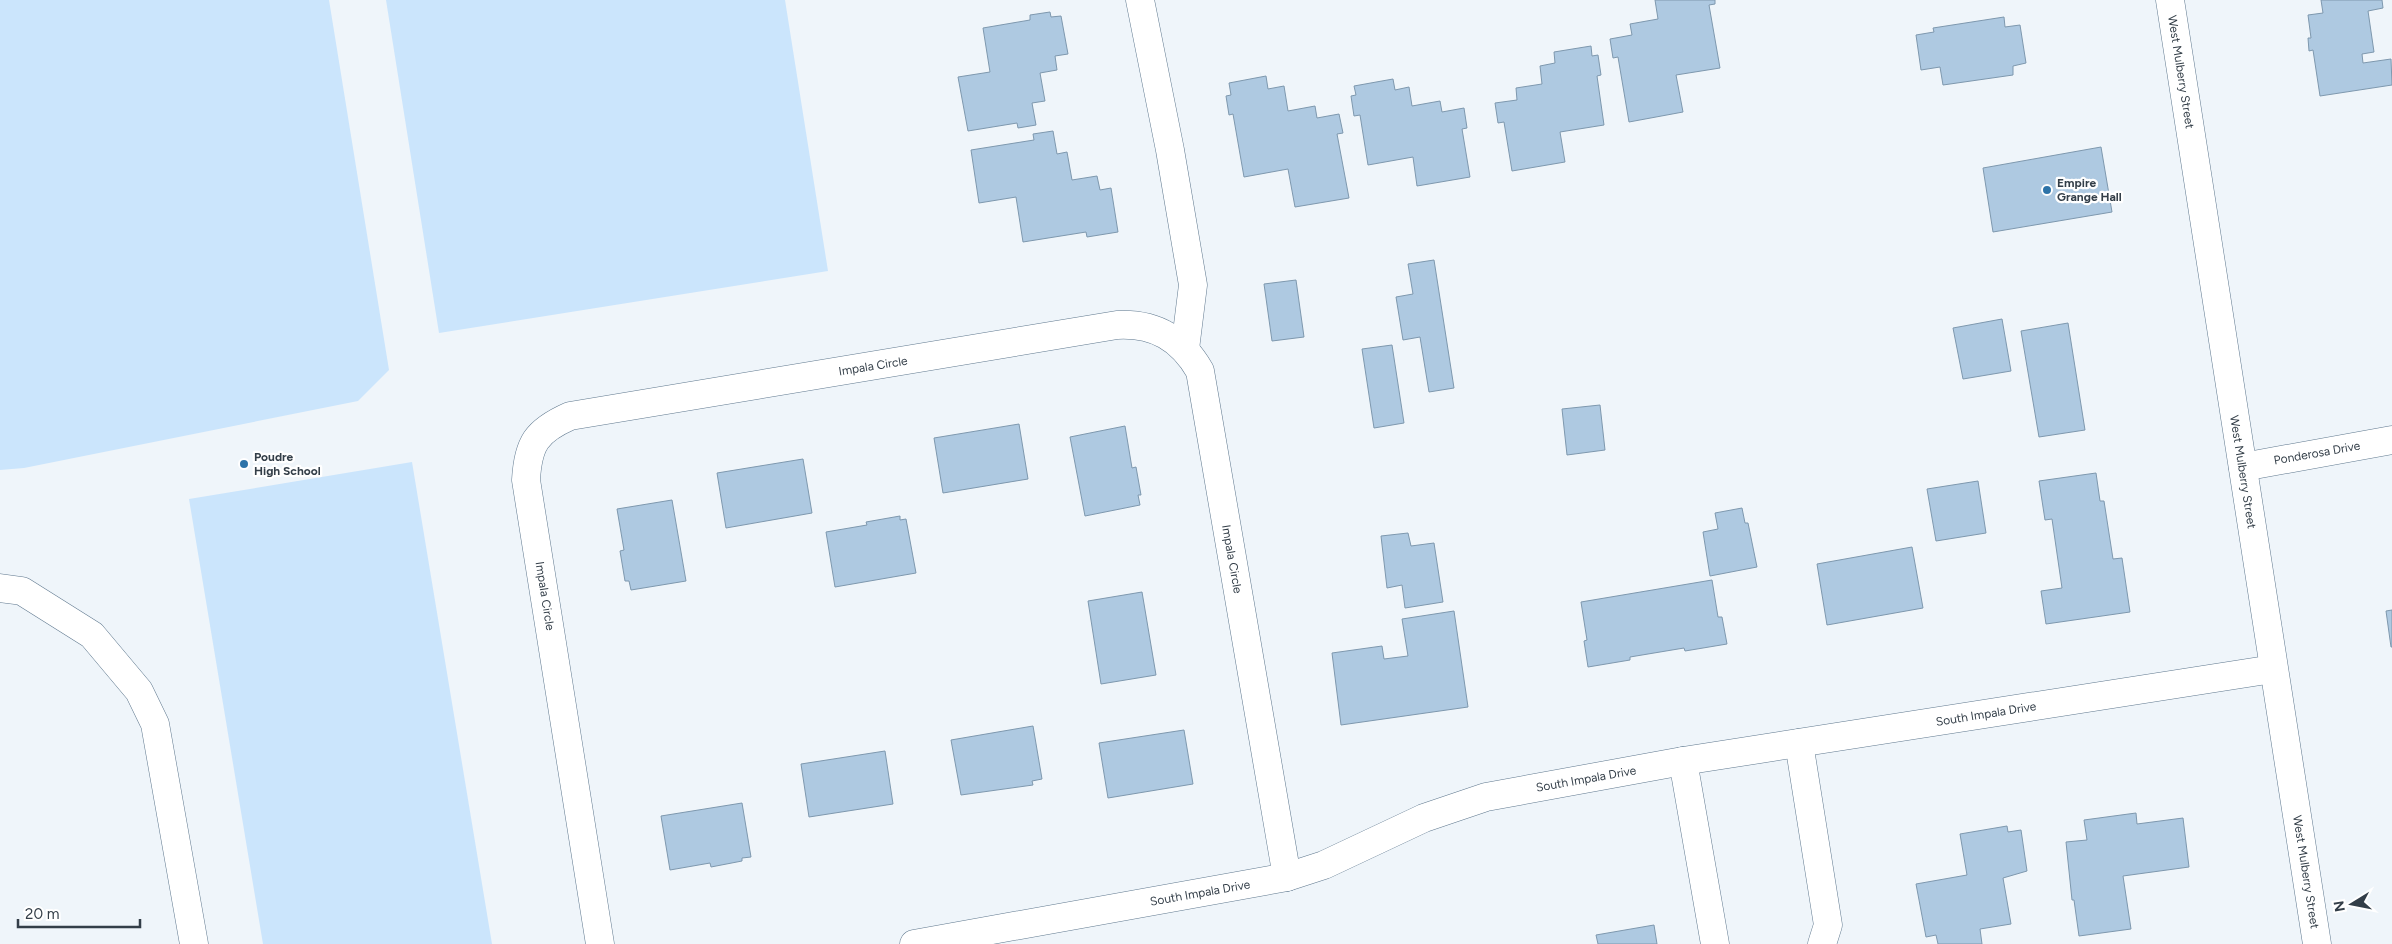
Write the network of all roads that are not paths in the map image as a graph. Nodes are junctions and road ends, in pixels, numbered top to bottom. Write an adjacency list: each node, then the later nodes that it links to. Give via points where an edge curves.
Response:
1 (1140, 0): 3 (street, via 1193,285)
2 (2170, 0): 5 (street, West Mulberry Street)
3 (1185, 349): 10 (street, Impala Circle, via 1200,371); 12 (street, Impala Circle, via 1167,334 1151,327 1117,325 570,416 548,425 527,458 526,480)
4 (2392, 440): 5 (street, Ponderosa Drive)
5 (2243, 467): 7 (street, West Mulberry Street)
6 (0, 588): 11 (street, via 22,591 92,635 139,691 156,724)
7 (2273, 668): 8 (street, South Impala Drive); 16 (street, West Mulberry Street)
8 (1799, 743): 9 (street, South Impala Drive); 15 (street, via 1828,925)
9 (1684, 761): 10 (street, South Impala Drive, via 1486,797 1424,818 1324,865); 14 (street)
10 (1288, 877): 13 (street, South Impala Drive)
11 (194, 944)
12 (600, 944)
13 (914, 944)
14 (1715, 944)
15 (1822, 944)
16 (2317, 944)

